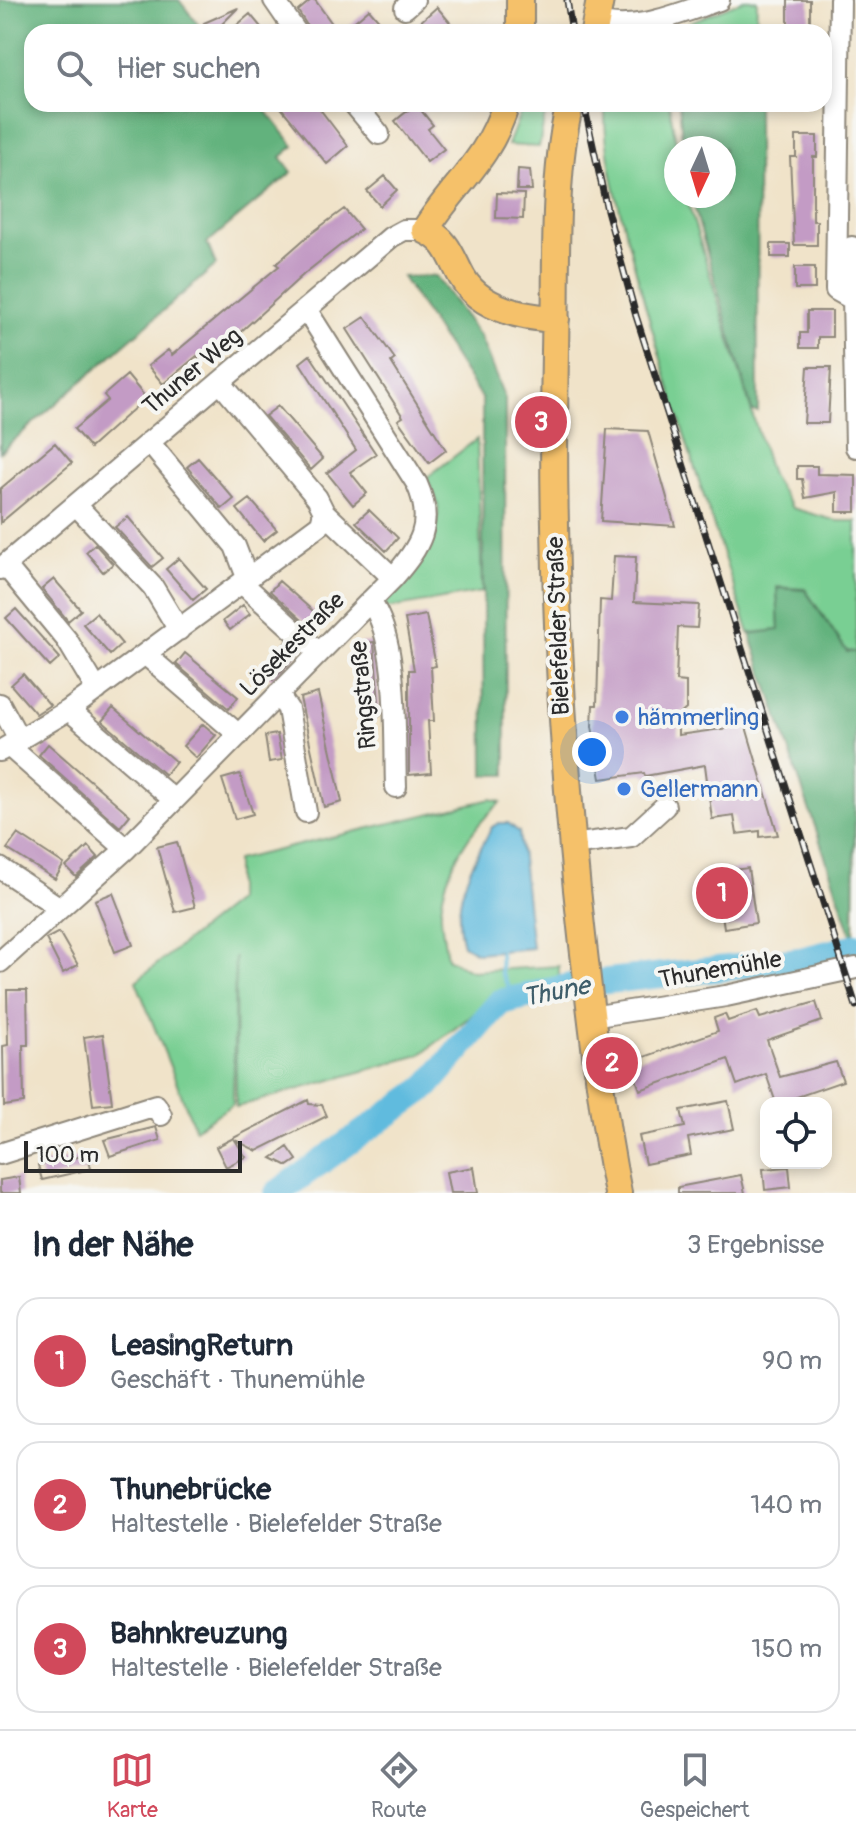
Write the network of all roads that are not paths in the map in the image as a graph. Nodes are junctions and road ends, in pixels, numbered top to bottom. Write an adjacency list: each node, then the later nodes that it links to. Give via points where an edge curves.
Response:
1 (274, 0): 5 (street)
2 (520, 0): 6 (main road)
3 (719, 0): 7 (street)
4 (840, 0): 13 (street)
5 (290, 24)
6 (520, 24)
7 (645, 24)
8 (361, 112): 11 (street)
9 (503, 112): 12 (main road)
10 (569, 112): 15 (main road, Bielefelder Straße)
11 (379, 134)
12 (435, 236): 14 (street, Thuner Weg, via 412,228 391,237); 15 (main road, via 484,300 523,315)
13 (848, 244): 18 (street, via 836,290 852,299)
14 (306, 309): 16 (street, Thuner Weg); 22 (street, Lösekestraße, via 424,500 423,539)
15 (556, 319): 38 (main road, Bielefelder Straße, via 555,569)
16 (220, 382): 17 (street, Thuner Weg); 20 (street)
17 (149, 442): 19 (street, Thuner Weg); 23 (street, Ringstraße, via 235,546)
18 (856, 447)
19 (76, 505): 21 (street, Thuner Weg); 25 (street, via 153,587)
20 (324, 512): 22 (street); 23 (street, via 317,528)
21 (3, 567): 28 (street, via 67,640)
22 (393, 578): 24 (street, Lösekestraße)
23 (246, 582): 25 (street); 26 (street, Ringstraße)
24 (370, 601): 26 (street, Lösekestraße); 34 (street, Ringstraße, via 380,614 387,645)
25 (179, 630): 27 (street)
26 (319, 653): 29 (street, Lösekestraße)
27 (146, 655): 28 (street); 32 (street)
28 (97, 690): 31 (street)
29 (278, 694): 32 (street, Lösekestraße); 37 (street, via 288,709)
30 (0, 704): 33 (street)
31 (69, 710): 33 (street); 35 (street)
32 (239, 735): 35 (street, Lösekestraße)
33 (10, 746): 39 (street)
34 (396, 787)
35 (174, 800): 39 (street, Lösekestraße)
36 (665, 806): 38 (street, via 631,837)
37 (306, 812)
38 (572, 845): 44 (main road, Bielefelder Straße)
39 (126, 849): 41 (street, Lösekestraße)
40 (0, 868): 41 (street)
41 (60, 908): 42 (street, Lösekestraße)
42 (0, 962)
43 (856, 968): 44 (street, Thunemühle, via 747,992)
44 (590, 1008): 47 (main road, Bielefelder Straße)
45 (156, 1103): 46 (street)
46 (0, 1154)
47 (618, 1193)

